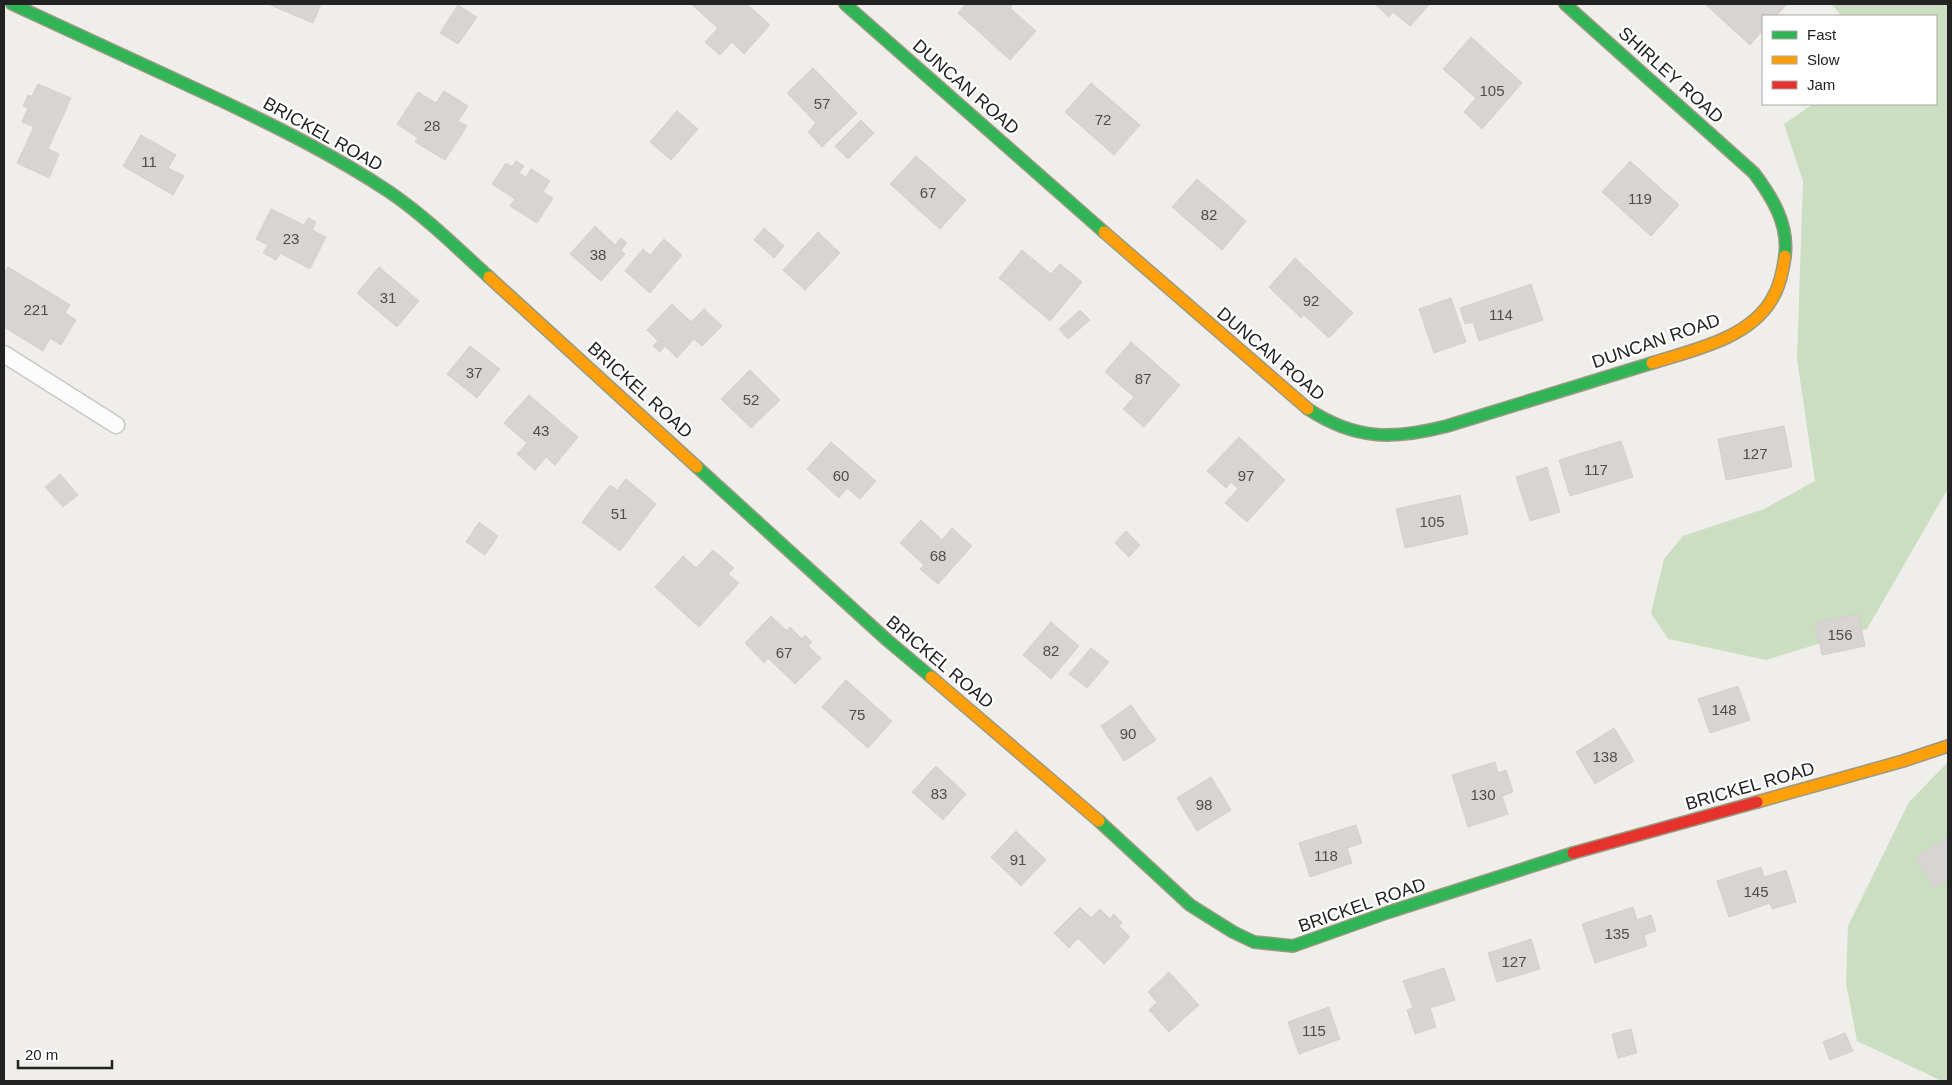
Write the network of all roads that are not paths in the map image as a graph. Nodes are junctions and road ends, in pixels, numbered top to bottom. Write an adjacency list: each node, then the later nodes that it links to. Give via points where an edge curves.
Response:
1 (12, 4): 7 (street, BRICKEL ROAD, via 286,132 339,160 420,214 887,640 1077,800 1190,905 1254,942 1293,946 1304,943 1388,912 1560,857)
2 (845, 4): 4 (street, DUNCAN ROAD, via 1302,405 1338,427 1366,435 1389,436 1440,428 1704,346 1748,325 1761,314 1781,284 1787,244 1779,209)
3 (1565, 4): 4 (street, SHIRLEY ROAD)
4 (1754, 173)
5 (4, 354): 6 (lane)
6 (116, 426)
7 (1948, 746)

